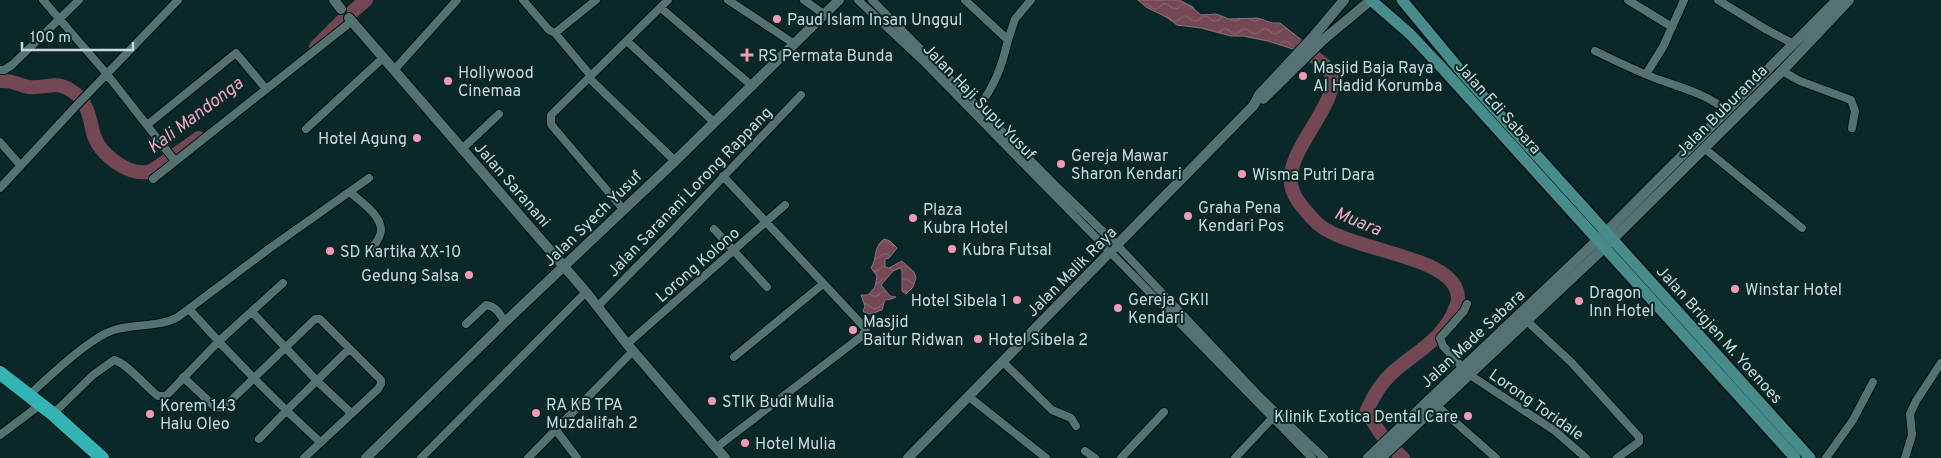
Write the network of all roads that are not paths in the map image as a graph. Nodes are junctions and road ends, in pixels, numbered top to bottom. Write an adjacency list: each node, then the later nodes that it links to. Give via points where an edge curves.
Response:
1 (43, 0): 27 (street)
2 (79, 0): 27 (street)
3 (334, 0): 25 (street, Jalan Saranani)
4 (456, 0): 39 (street)
5 (523, 0): 30 (street)
6 (596, 0): 30 (street)
7 (668, 0): 24 (street)
8 (728, 0): 34 (street)
9 (804, 0): 26 (street)
10 (840, 0): 26 (street, Jalan Syech Yusuf)
11 (858, 0): 47 (street, Jalan Haji Supu Yusuf)
12 (872, 0): 47 (street, Jalan Haji Supu Yusuf)
13 (965, 0): 31 (street)
14 (1031, 0): 31 (street, via 1016,18)
15 (1344, 0): 32 (street)
16 (1402, 0): 70 (main road, Jalan Edi Sabara, via 1465,76)
17 (1628, 0): 29 (street)
18 (1684, 0): 29 (street)
19 (1718, 0): 35 (street)
20 (1837, 0): 35 (street, Jalan Buburanda)
21 (1849, 0): 40 (street, Jalan Buburanda)
22 (174, 1): 41 (street)
23 (1378, 3): 32 (street); 71 (main road, Jalan Edi Sabara)
24 (660, 8): 33 (street); 44 (street)
25 (341, 9): 28 (street, Jalan Saranani)
26 (825, 15): 34 (street, Jalan Syech Yusuf)
27 (58, 19): 38 (street, via 12,65); 41 (street)
28 (350, 20): 37 (street, Jalan Saranani); 45 (street)
29 (1672, 26): 42 (street)
30 (556, 33): 43 (street)
31 (1008, 40): 47 (street, via 995,81)
32 (1316, 40): 72 (street, Jalan Malik Raya, via 1259,95 1254,105)
33 (627, 41): 43 (street); 50 (street)
34 (793, 43): 44 (street, Jalan Syech Yusuf)
35 (1794, 44): 48 (street, Jalan Buburanda)
36 (1594, 51): 42 (street)
37 (384, 57): 39 (street, Jalan Saranani); 53 (street)
38 (0, 70)
39 (395, 70): 55 (street, Jalan Saranani)
40 (1782, 71): 52 (street, via 1851,100 1856,111); 56 (street, Jalan Buburanda)
41 (106, 73): 51 (street); 59 (street)
42 (1646, 74): 48 (street, via 1708,99)
43 (590, 77): 58 (street); 66 (street, via 553,111 551,124)
44 (751, 85): 50 (street, Jalan Syech Yusuf)
45 (265, 88): 51 (street, via 235,53); 57 (street)
46 (801, 95): 60 (street, Jalan Saranani Lorong Rappang)
47 (976, 109): 72 (street, Jalan Haji Supu Yusuf); 75 (street, Jalan Haji Supu Yusuf)
48 (1728, 111): 70 (street, Jalan Buburanda)
49 (499, 114): 55 (street)
50 (714, 122): 58 (street, Jalan Syech Yusuf)
51 (147, 125): 57 (street)
52 (1852, 128)
53 (306, 129)
54 (0, 142): 59 (street)
55 (463, 148): 76 (street, Jalan Saranani)
56 (1704, 148): 68 (street); 70 (street, Jalan Buburanda)
57 (175, 161): 61 (street)
58 (675, 161): 66 (street, Jalan Syech Yusuf)
59 (20, 165): 63 (street)
60 (723, 176): 67 (street); 82 (street, Jalan Saranani Lorong Rappang)
61 (153, 178)
62 (369, 178): 64 (street)
63 (0, 188)
64 (351, 193): 73 (street, via 375,215 379,223 381,231); 83 (street, via 270,248)
65 (785, 205): 67 (street, Lorong Kolono)
66 (622, 209): 76 (street, Jalan Syech Yusuf)
67 (765, 222): 74 (street, Lorong Kolono); 78 (street)
68 (1802, 228)
69 (714, 229): 74 (street)
70 (1610, 236): 71 (street); 137 (main road, Jalan Brigjen M. Yoenoes)
71 (1601, 244): 85 (street, Jalan Made Sabara); 95 (street, Jalan Made Sabara); 136 (main road, Jalan Brigjen M. Yoenoes)
72 (1118, 246): 75 (street, Jalan Malik Raya); 109 (street, Jalan Haji Supu Yusuf)
73 (372, 248)
74 (732, 250): 79 (street); 90 (street, Lorong Kolono)
75 (1110, 253): 93 (street, Jalan Malik Raya); 109 (street, Jalan Haji Supu Yusuf)
76 (564, 266): 80 (street, Jalan Saranani); 86 (street, Jalan Syech Yusuf)
77 (284, 284): 84 (street)
78 (823, 284): 92 (street); 116 (street, via 864,326 866,329 862,336)
79 (767, 287)
80 (586, 292): 82 (street, Jalan Saranani); 122 (street)
81 (1467, 304): 95 (street, Lorong Toridale, via 1440,338 1442,346)
82 (598, 306): 90 (street, Jalan Saranani)
83 (190, 310): 88 (street); 101 (street, via 166,323 119,328 104,334)
84 (252, 312): 88 (street); 89 (street)
85 (1526, 321): 95 (street, Jalan Made Sabara); 135 (street, via 1572,363 1638,437 1637,444)
86 (505, 322): 87 (street, via 496,310 486,306); 121 (street, Jalan Syech Yusuf)
87 (466, 324)
88 (218, 342): 97 (street); 98 (street)
89 (285, 348): 91 (street, via 317,318); 97 (street); 99 (street)
90 (630, 348): 112 (street, Lorong Kolono); 116 (street, Jalan Saranani)
91 (349, 349): 99 (street); 107 (street, via 381,382 378,389)
92 (734, 357)
93 (1002, 361): 102 (street, Jalan Malik Raya); 110 (street, via 1052,410 1070,418)
94 (1941, 363): 139 (street, via 1910,414 1912,435)
95 (1466, 371): 104 (street, Jalan Made Sabara); 111 (street, Jalan Made Sabara); 134 (street, Lorong Toridale, via 1555,431)
96 (0, 373): 101 (highway)
97 (253, 377): 98 (street, via 220,409); 105 (street)
98 (183, 378): 108 (street, via 166,396 160,397 114,360 93,375)
99 (316, 381): 105 (street); 107 (street)
100 (1873, 382): 138 (street, via 1853,420)
101 (28, 396): 103 (highway)
102 (968, 396): 126 (street, Jalan Malik Raya); 127 (street)
103 (40, 405): 108 (highway); 113 (street)
104 (1437, 406): 111 (street, Jalan Made Sabara); 133 (street)
105 (286, 410): 114 (street); 115 (street)
106 (1164, 412): 129 (street)
107 (351, 413): 115 (street)
108 (53, 414): 119 (highway)
109 (1275, 415): 130 (street); 131 (street, Jalan Haji Supu Yusuf); 132 (street, Jalan Haji Supu Yusuf)
110 (1076, 426)
111 (1405, 429): 118 (street, Jalan Made Sabara); 118 (street, Jalan Made Sabara, via 1389,450)
112 (556, 430): 123 (street, Lorong Kolono); 124 (street)
113 (0, 435)
114 (259, 439)
115 (320, 442): 120 (street)
116 (717, 447): 125 (street, Jalan Saranani)
117 (1085, 451): 128 (street)
118 (1374, 456)
119 (102, 458)
120 (304, 458)
121 (366, 458)
122 (421, 458)
123 (528, 458)
124 (577, 458)
125 (726, 458)
126 (908, 458)
127 (1046, 458)
128 (1095, 458)
129 (1121, 458)
130 (1235, 458)
131 (1312, 458)
132 (1324, 458)
133 (1496, 458)
134 (1586, 458)
135 (1617, 458)
136 (1794, 458)
137 (1810, 458)
138 (1826, 458)
139 (1905, 458)

